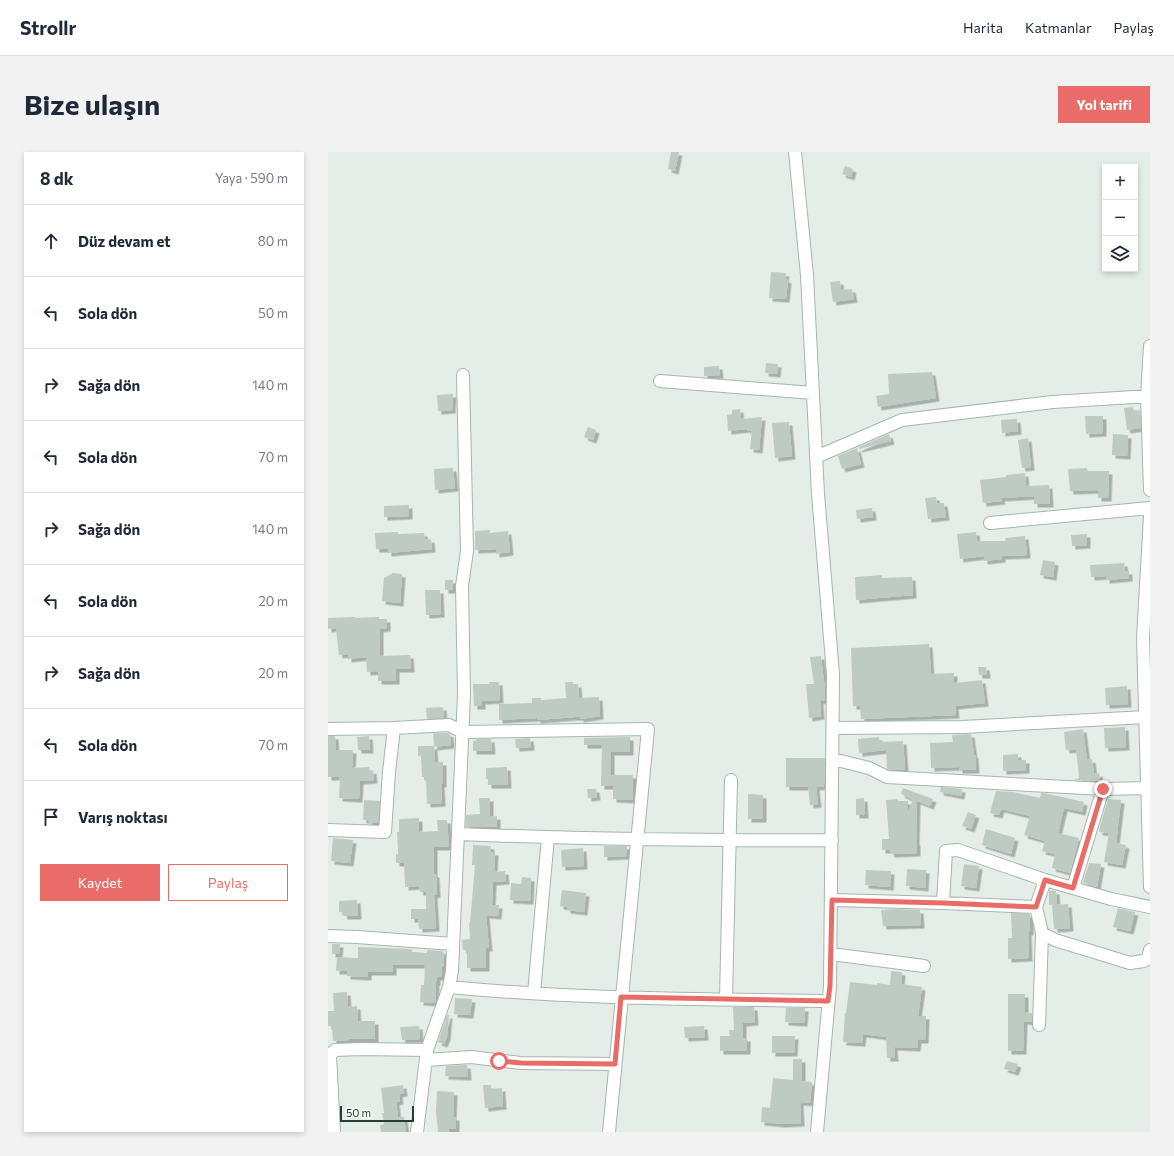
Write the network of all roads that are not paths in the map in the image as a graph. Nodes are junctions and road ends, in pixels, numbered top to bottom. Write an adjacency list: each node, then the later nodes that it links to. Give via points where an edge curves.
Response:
1 (795, 152): 5 (street, via 807,275)
2 (1150, 346): 6 (street)
3 (463, 375): 16 (street, via 467,551 462,586)
4 (660, 382): 5 (street)
5 (813, 393): 7 (street)
6 (1149, 396): 7 (street, via 1053,402 902,420); 8 (street)
7 (816, 457): 14 (street, via 834,674)
8 (1150, 490)
9 (1150, 508): 11 (street)
10 (1150, 516): 12 (street, via 1143,638)
11 (990, 523)
12 (1146, 716): 14 (street, via 963,727); 19 (street)
13 (394, 728): 15 (street); 16 (street, via 449,726); 21 (street, via 386,832)
14 (833, 728): 17 (street)
15 (328, 729)
16 (462, 732): 22 (street); 24 (street, via 648,728)
17 (832, 759): 20 (street, via 869,768 887,777); 25 (street)
18 (731, 780): 26 (street)
19 (1148, 788): 20 (street); 28 (street)
20 (1103, 789): 29 (street)
21 (328, 830)
22 (458, 834): 23 (street); 36 (street)
23 (548, 837): 24 (street); 41 (street)
24 (636, 839): 26 (street); 42 (street)
25 (832, 840): 26 (street); 30 (street)
26 (729, 841): 43 (street)
27 (1045, 880): 29 (street); 31 (street, via 958,850 946,851); 32 (street)
28 (1150, 887)
29 (1073, 888): 33 (street, via 1111,900)
30 (832, 900): 31 (street); 38 (street)
31 (943, 903): 32 (street)
32 (1036, 907): 34 (street)
33 (1150, 907)
34 (1042, 933): 37 (street, via 1055,940 1130,963 1144,961 1148,958); 45 (street)
35 (328, 936): 36 (street)
36 (454, 944): 40 (street)
37 (1150, 950)
38 (830, 954): 39 (street); 44 (street)
39 (924, 966)
40 (449, 987): 41 (street); 46 (street)
41 (534, 993): 42 (street)
42 (621, 997): 43 (street); 47 (street)
43 (726, 999): 44 (street)
44 (828, 1001): 51 (street)
45 (1039, 1024)
46 (426, 1055): 47 (street, via 521,1063); 48 (street, via 360,1049 335,1050 330,1055); 49 (street)
47 (615, 1064): 50 (street)
48 (334, 1132)
49 (417, 1132)
50 (609, 1132)
51 (817, 1132)

